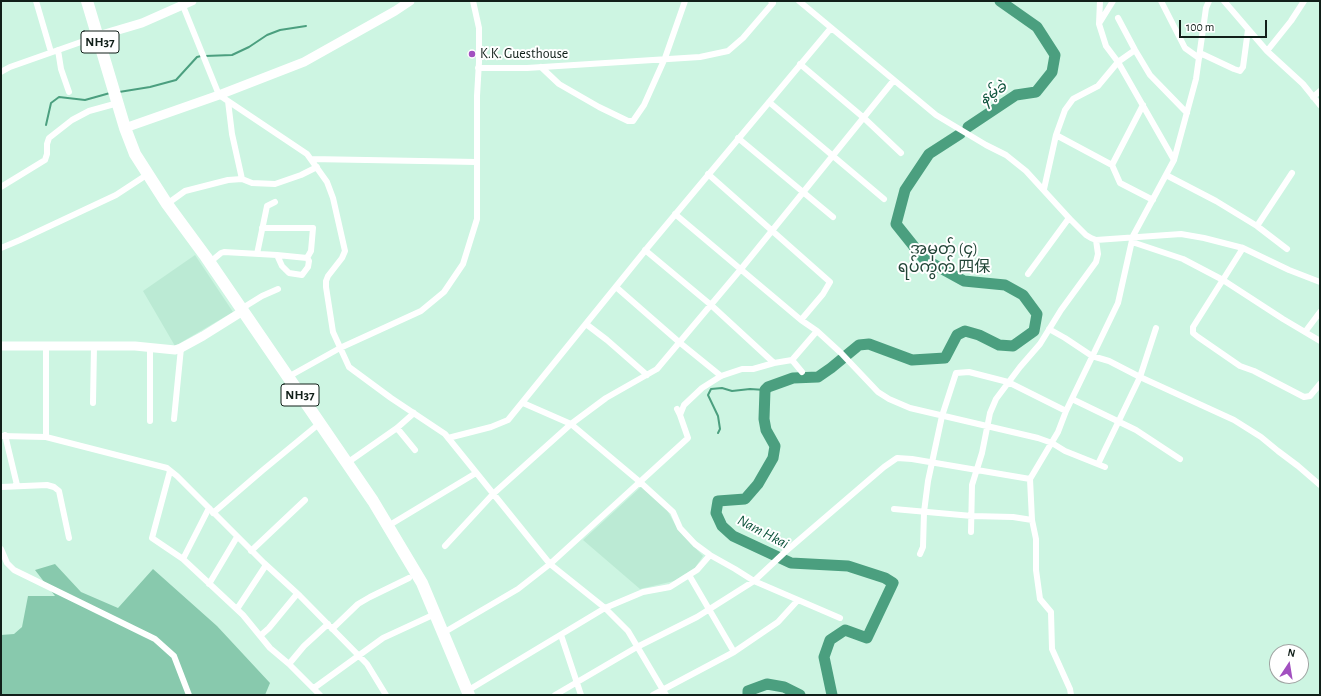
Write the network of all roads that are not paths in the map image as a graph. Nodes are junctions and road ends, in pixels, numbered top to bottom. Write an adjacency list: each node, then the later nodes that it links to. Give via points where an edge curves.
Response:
1 (36, 1): 22 (street)
2 (87, 1): 20 (highway, NH37)
3 (192, 1): 15 (street)
4 (410, 1): 34 (street, via 304,62)
5 (473, 1): 29 (street, via 479,28)
6 (685, 1): 25 (street)
7 (771, 1): 25 (street, via 773,3 728,51 700,57)
8 (799, 1): 18 (street)
9 (1100, 1): 17 (street)
10 (1113, 1): 17 (street)
11 (1161, 1): 24 (street, via 1186,48)
12 (1209, 1): 24 (street)
13 (1224, 1): 19 (street)
14 (1304, 1): 23 (street)
15 (181, 3): 20 (street, via 142,23); 34 (street)
16 (1118, 18): 21 (street)
17 (1099, 24): 26 (street, via 1106,46)
18 (831, 28): 27 (street); 31 (street)
19 (1248, 30): 23 (street); 24 (street, via 1243,67 1240,71)
20 (98, 36): 22 (street); 38 (highway, NH37)
21 (1134, 50): 26 (street); 41 (street, via 1150,75)
22 (55, 51): 30 (street); 32 (street)
23 (1267, 51): 35 (street)
24 (1200, 55): 41 (street)
25 (665, 58): 28 (street); 28 (street, via 644,105 633,121 598,108 559,84)
26 (1118, 62): 39 (street); 44 (street, via 1098,86 1074,98 1065,110)
27 (800, 64): 37 (street); 42 (street)
28 (541, 67): 29 (street)
29 (478, 68): 50 (street)
30 (1, 72)
31 (894, 80): 42 (street); 59 (street, via 936,114 986,146 1006,155)
32 (69, 92)
33 (1320, 92): 35 (street)
34 (219, 95): 36 (street); 43 (street)
35 (1313, 96): 40 (street)
36 (228, 101): 48 (street); 57 (street)
37 (769, 102): 45 (street); 47 (street)
38 (118, 103): 43 (highway, NH37); 58 (street, via 89,111 72,120 50,138 45,160)
39 (1143, 105): 49 (street); 51 (street)
40 (1320, 105)
41 (1187, 113): 49 (street)
42 (864, 118): 46 (street); 47 (street)
43 (125, 128): 54 (highway, NH37, via 135,154)
44 (1056, 135): 51 (street); 59 (street)
45 (738, 138): 55 (street); 60 (street)
46 (901, 153)
47 (832, 156): 60 (street); 61 (street)
48 (311, 159): 50 (street); 52 (street)
49 (1174, 160): 56 (street)
50 (477, 162): 103 (street, via 477,219 463,264 444,292 421,311)
51 (1112, 165): 62 (street, via 1120,183)
52 (317, 167): 57 (street, via 275,184 252,183); 103 (street, via 327,182 333,198 345,251 326,281 333,332)
53 (1292, 173): 68 (street)
54 (148, 174): 64 (highway, NH37); 73 (street, via 116,195)
55 (708, 174): 65 (street); 70 (street)
56 (1166, 175): 62 (street); 68 (street)
57 (242, 179): 64 (street, via 185,191)
58 (1, 187)
59 (1044, 189): 67 (street)
60 (803, 193): 66 (street); 70 (street)
61 (884, 199)
62 (1153, 200): 71 (street)
63 (275, 202): 69 (street, via 267,206)
64 (167, 204): 80 (highway, NH37)
65 (676, 214): 76 (street); 81 (street)
66 (833, 218)
67 (1069, 218): 72 (street, via 1086,235); 82 (street)
68 (1257, 226): 75 (street)
69 (262, 228): 77 (street); 79 (street, via 313,228 311,251)
70 (772, 231): 81 (street); 90 (street, via 830,282)
71 (1132, 239): 72 (street); 74 (street, via 1181,234); 83 (street, via 1183,259); 104 (street, via 1118,303)
72 (1096, 240): 93 (street, via 1096,262)
73 (1, 248)
74 (1243, 248): 83 (street); 84 (street)
75 (1287, 249)
76 (645, 250): 85 (street); 87 (street)
77 (257, 254): 78 (street); 80 (street, via 224,252)
78 (276, 254): 79 (street); 79 (street, via 286,270 296,274 302,274 308,267)
79 (307, 258)
80 (209, 263): 88 (highway, NH37)
81 (741, 269): 87 (street); 90 (street)
82 (1028, 274)
83 (1223, 280): 95 (street); 113 (street, via 1193,327 1198,338 1240,366 1304,397 1310,396)
84 (1320, 282)
85 (616, 287): 91 (street); 97 (street)
86 (278, 289): 88 (street, via 262,296)
87 (711, 305): 97 (street); 106 (street)
88 (242, 310): 102 (street); 110 (highway, NH37)
89 (1320, 312): 95 (street)
90 (801, 320): 94 (street)
91 (586, 324): 108 (street); 116 (street)
92 (1156, 328): 111 (street)
93 (1049, 329): 104 (street); 112 (street, via 1040,344)
94 (817, 331): 105 (street); 119 (street, via 878,392 910,408)
95 (1305, 332): 96 (street)
96 (1320, 341)
97 (679, 342): 108 (street, via 657,369); 109 (street)
98 (1, 346): 99 (street)
99 (46, 346): 100 (street); 128 (street)
100 (94, 346): 101 (street); 115 (street)
101 (150, 348): 102 (street); 121 (street)
102 (181, 348): 120 (street)
103 (340, 348): 110 (street); 118 (street, via 349,367)
104 (1092, 356): 111 (street, via 1109,361); 114 (street)
105 (792, 360): 106 (street); 107 (street)
106 (774, 363): 109 (street)
107 (802, 372)
108 (647, 375): 124 (street, via 606,398)
109 (721, 376): 141 (street, via 702,388 678,412 688,438)
110 (288, 377): 123 (highway, NH37)
111 (1140, 377): 122 (street); 143 (street, via 1234,420 1261,437)
112 (1008, 382): 117 (street); 119 (street, via 969,372 956,373); 125 (street, via 996,399)
113 (1320, 384)
114 (1072, 399): 117 (street); 122 (street)
115 (93, 403)
116 (523, 403): 124 (street); 129 (street, via 508,420)
117 (1066, 411): 130 (street)
118 (414, 413): 126 (street); 129 (street)
119 (942, 416): 125 (street); 133 (street)
120 (174, 419)
121 (150, 421)
122 (1119, 421): 132 (street); 135 (street)
123 (320, 423): 134 (highway, NH37); 148 (street)
124 (571, 424): 141 (street); 145 (street)
125 (987, 426): 130 (street); 137 (street)
126 (397, 428): 131 (street); 134 (street)
127 (3, 436): 128 (street); 142 (street)
128 (46, 437): 138 (street, via 167,468)
129 (448, 438): 139 (street)
130 (1052, 443): 135 (street); 140 (street)
131 (415, 450)
132 (1180, 459)
133 (932, 462): 137 (street); 149 (street); 166 (street, via 897,458 784,552)
134 (347, 463): 152 (highway, NH37)
135 (1098, 464): 136 (street)
136 (1105, 467)
137 (977, 470): 140 (street); 150 (street, via 972,485)
138 (170, 471): 148 (street); 161 (street, via 152,538)
139 (476, 473): 145 (street); 152 (street)
140 (1030, 479): 151 (street)
141 (640, 482): 160 (street, via 673,512 680,528 695,544); 162 (street)
142 (16, 485): 144 (street); 155 (street, via 47,485 59,491)
143 (1320, 485)
144 (1, 487)
145 (493, 494): 156 (street); 162 (street)
146 (305, 500): 158 (street)
147 (894, 509): 149 (street)
148 (211, 510): 154 (street); 161 (street)
149 (924, 512): 150 (street); 159 (street, via 923,546)
150 (972, 516): 151 (street); 153 (street)
151 (1032, 520): 193 (street, via 1036,539 1036,570 1040,599 1051,612 1052,649)
152 (388, 526): 173 (highway, NH37, via 422,583)
153 (971, 532)
154 (237, 537): 158 (street); 167 (street)
155 (69, 538)
156 (445, 546)
157 (1, 549): 187 (street, via 7,563 14,570 156,640 174,656)
158 (251, 551): 163 (street)
159 (920, 554)
160 (710, 555): 164 (street); 166 (street)
161 (183, 559): 167 (street)
162 (550, 564): 170 (street); 176 (street, via 518,589)
163 (266, 565): 168 (street); 171 (street)
164 (689, 575): 170 (street, via 670,587 643,592); 172 (street)
165 (409, 578): 175 (street, via 370,596)
166 (754, 581): 169 (street); 172 (street)
167 (210, 584): 171 (street)
168 (297, 594): 175 (street); 178 (street)
169 (798, 600): 174 (street); 180 (street, via 778,622)
170 (605, 608): 177 (street); 179 (street, via 628,631)
171 (237, 609): 178 (street)
172 (710, 609): 179 (street); 180 (street)
173 (435, 614): 176 (highway, NH37); 181 (street, via 383,638)
174 (840, 618)
175 (330, 627): 181 (street); 182 (street, via 304,646)
176 (443, 633): 185 (highway, NH37)
177 (561, 635): 183 (street); 185 (street)
178 (260, 636): 182 (street)
179 (637, 647): 183 (street); 186 (street)
180 (734, 652): 186 (street)
181 (358, 655): 184 (street); 189 (street, via 367,664)
182 (289, 664): 184 (street)
183 (577, 682): 190 (street); 191 (street)
184 (314, 688): 188 (street)
185 (468, 693)
186 (665, 693): 192 (street)
187 (189, 695)
188 (320, 695)
189 (386, 695)
190 (555, 695)
191 (581, 695)
192 (653, 695)
193 (1071, 695)

